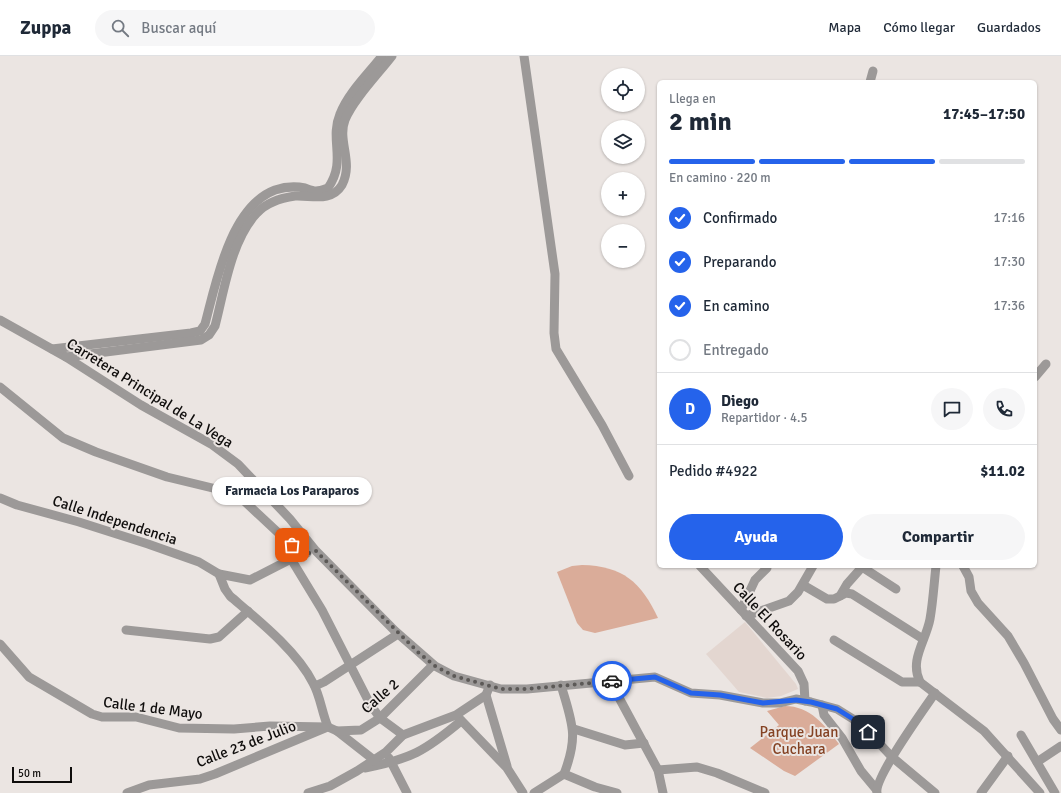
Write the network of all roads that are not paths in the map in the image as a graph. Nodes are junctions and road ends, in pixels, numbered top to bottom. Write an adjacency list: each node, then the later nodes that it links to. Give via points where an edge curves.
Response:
1 (382, 56): 7 (street, via 340,114 336,127 338,164 334,180 328,188 316,191 290,186 275,190 251,207 232,237 205,324 200,331)
2 (392, 56): 8 (street, via 345,120 348,170 341,186 333,194 322,198 295,196 282,199 270,203 257,213 238,244 214,326 209,335 201,340)
3 (524, 56): 12 (street, via 555,274 556,349 602,425)
4 (873, 71): 5 (street)
5 (871, 80)
6 (0, 320): 7 (street, Carretera Principal de La Vega)
7 (52, 349): 8 (street, Carretera Principal de La Vega)
8 (66, 357): 14 (street, Carretera Principal de La Vega, via 141,405 211,444 238,464 290,519)
9 (1046, 364): 10 (street)
10 (1037, 375)
11 (0, 387): 15 (street, via 63,438 167,477 229,492 241,498)
12 (629, 476)
13 (0, 498): 24 (street, Calle Independencia, via 148,544 199,562)
14 (316, 551): 15 (street, Calle Independencia); 31 (street, Carretera Principal de La Vega)
15 (302, 555): 16 (street, Calle Independencia)
16 (290, 559): 24 (street, Calle Independencia, via 250,580); 36 (street, via 322,610)
17 (702, 568): 29 (street, Calle El Rosario)
18 (765, 568): 29 (street, via 755,580)
19 (812, 568): 25 (street)
20 (861, 568): 27 (street, via 846,584)
21 (864, 568): 26 (street)
22 (936, 568): 32 (street, via 929,621)
23 (964, 568): 50 (street, via 969,577 971,591 978,603 1008,636)
24 (219, 574): 28 (street, via 230,596)
25 (803, 585): 27 (street, via 827,599); 29 (street, via 789,601)
26 (896, 589)
27 (840, 596): 32 (street, via 852,594)
28 (248, 611): 30 (street, via 219,637 210,639); 40 (street, via 299,661)
29 (744, 613): 44 (street, Calle El Rosario, via 798,671 804,684)
30 (126, 630)
31 (398, 634): 35 (street, Carretera Principal de La Vega); 36 (street)
32 (923, 639): 38 (street, via 917,652 915,673)
33 (834, 640): 38 (street, via 902,682)
34 (0, 644): 48 (street, Calle 1 de Mayo, via 29,677 92,714 136,717 179,728 234,729 270,726)
35 (433, 665): 41 (street, Carretera Principal de La Vega, via 454,676); 46 (street, Calle 2)
36 (350, 666): 40 (street); 46 (street)
37 (610, 681): 39 (street, Carretera Principal de La Vega); 44 (street, Carretera Principal de La Vega, via 655,677 691,693 720,695 763,703); 53 (street)
38 (920, 682): 42 (street)
39 (561, 685): 41 (street, Carretera Principal de La Vega, via 526,689 501,689); 49 (street)
40 (314, 686): 48 (street, via 321,712)
41 (490, 686): 43 (street)
42 (935, 693): 56 (street, via 984,731); 57 (street)
43 (486, 695): 47 (street); 62 (street)
44 (805, 701): 45 (street, Carretera Principal de La Vega)
45 (822, 705): 57 (street, Carretera Principal de La Vega, via 837,709 861,724); 66 (street, via 824,715)
46 (380, 718): 48 (street, Calle 2, via 361,730); 51 (street)
47 (458, 718): 51 (street); 60 (street, via 421,752); 62 (street)
48 (332, 729): 58 (street); 67 (street, Calle 23 de Julio, via 215,774 149,785)
49 (574, 729): 53 (street, via 625,745); 64 (street, via 572,754)
50 (1061, 730)
51 (403, 734): 55 (street)
52 (1021, 735): 59 (street)
53 (644, 743): 63 (street)
54 (1061, 746): 59 (street)
55 (386, 752): 58 (street); 60 (street)
56 (1008, 756): 77 (street); 78 (street)
57 (892, 758): 66 (street, via 878,782); 76 (street, Carretera Principal de La Vega)
58 (374, 760): 61 (street)
59 (1037, 762): 79 (street)
60 (392, 763): 61 (street); 69 (street)
61 (362, 768): 68 (street, via 330,786)
62 (507, 768): 70 (street)
63 (658, 770): 65 (street, via 697,767 717,773); 74 (street)
64 (564, 774): 71 (street); 72 (street)
65 (753, 791): 75 (street)
66 (877, 791)
67 (127, 793)
68 (308, 793)
69 (407, 793)
70 (523, 793)
71 (534, 793)
72 (617, 793)
73 (659, 793): 74 (street)
74 (663, 793)
75 (765, 793)
76 (935, 793)
77 (981, 793)
78 (1040, 793)
79 (1056, 793)

